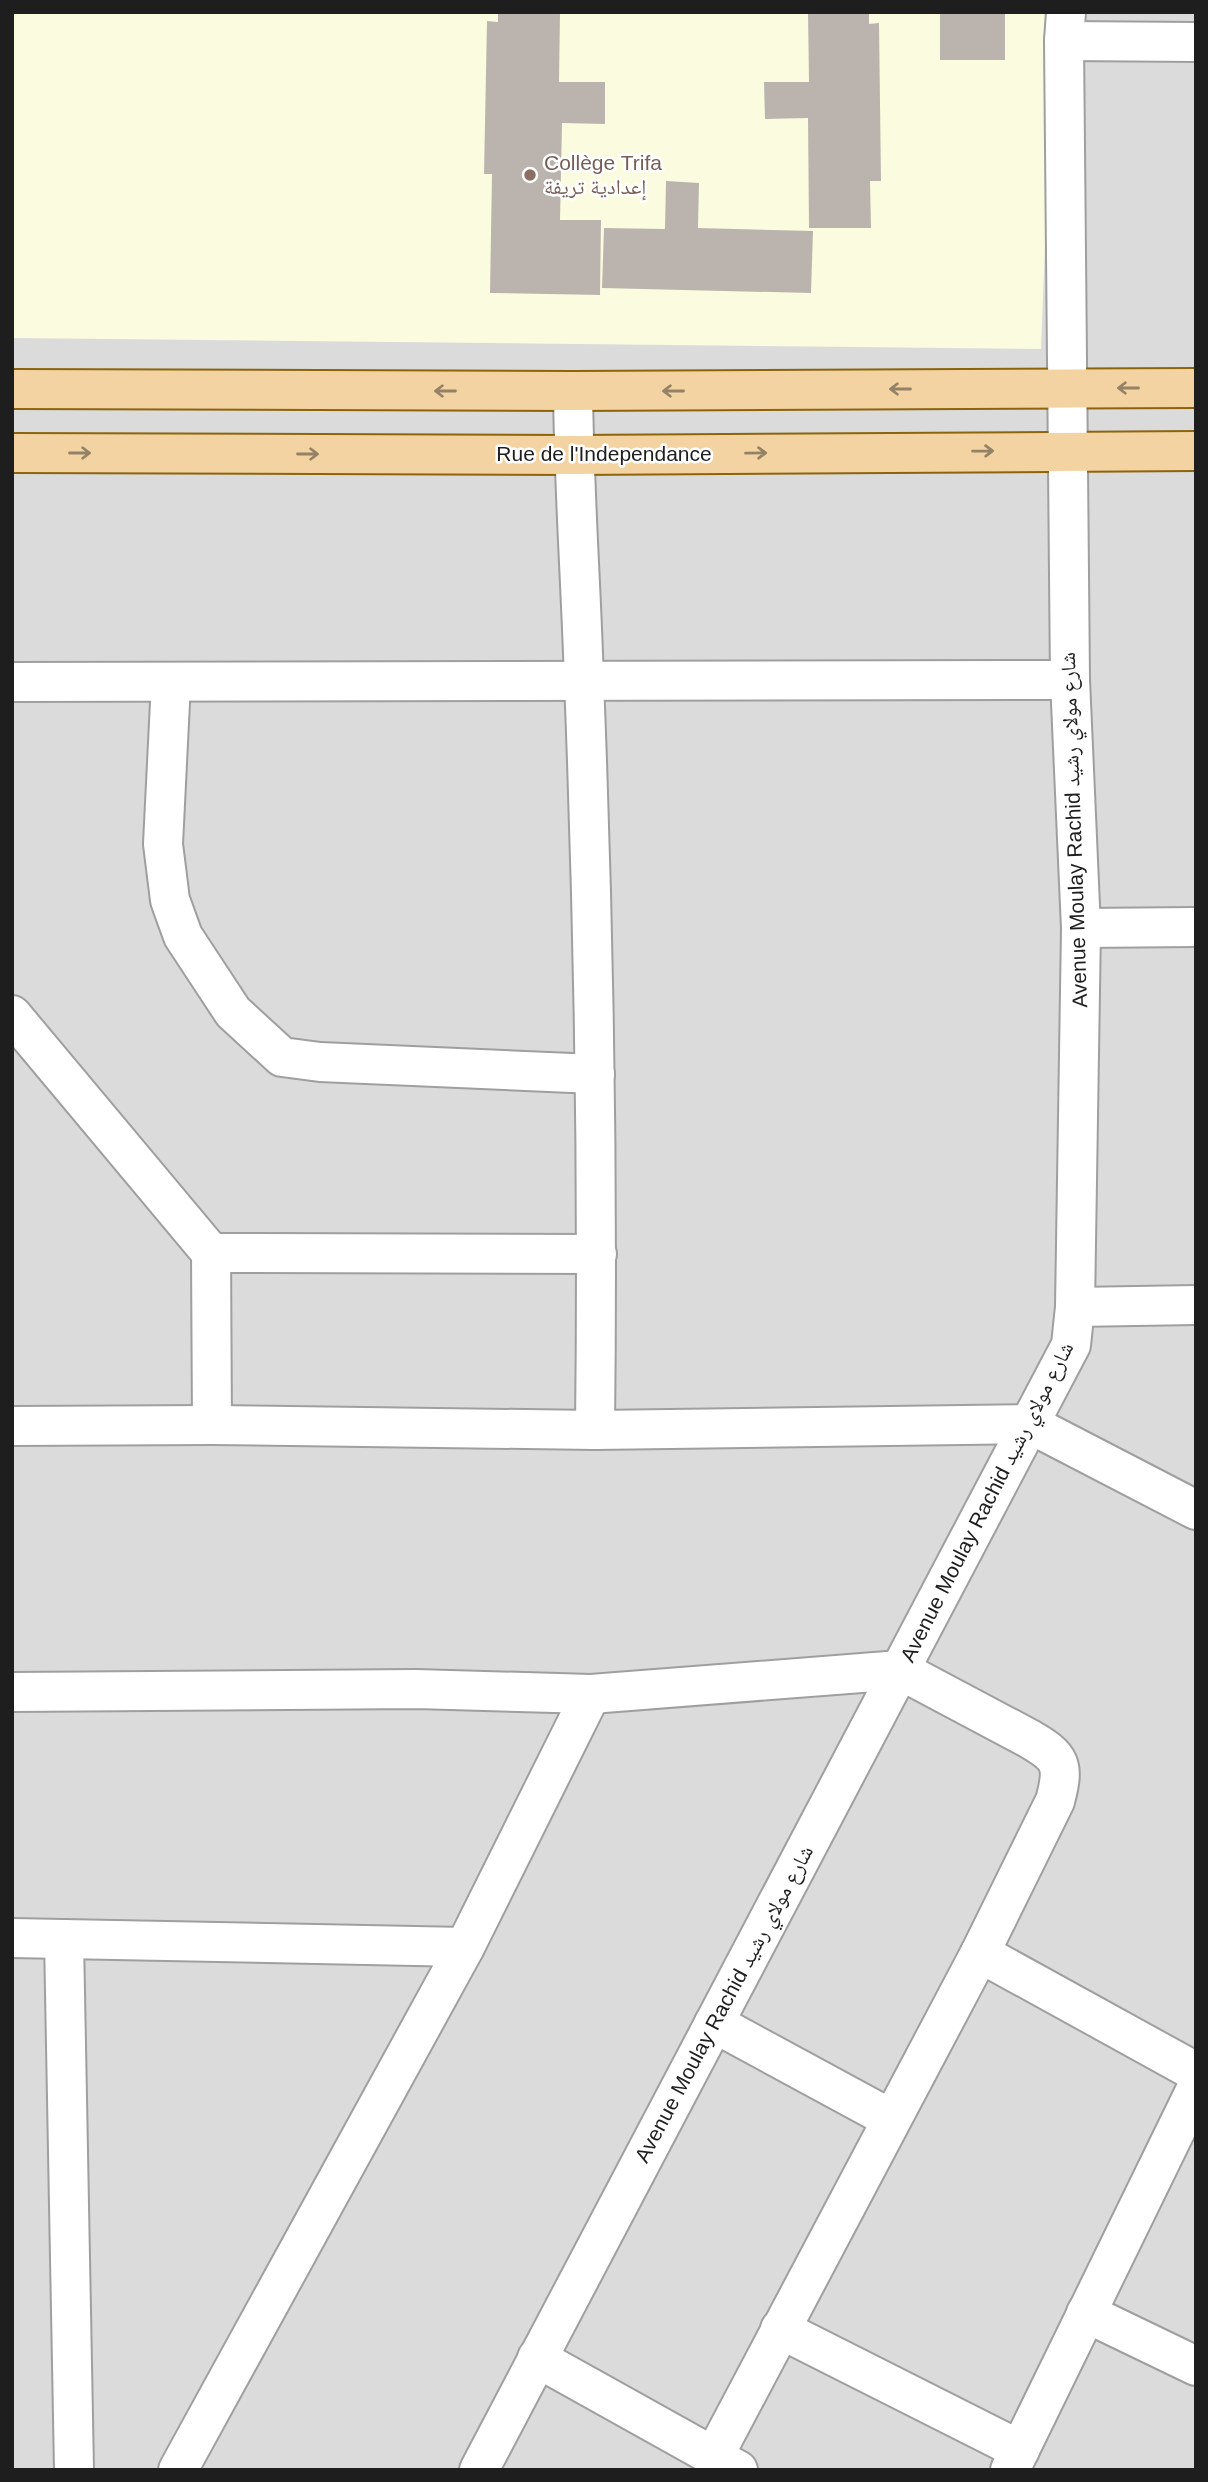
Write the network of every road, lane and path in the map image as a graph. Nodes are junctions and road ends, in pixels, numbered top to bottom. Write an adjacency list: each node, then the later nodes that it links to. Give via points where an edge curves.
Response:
1 (1065, 27): 2 (street); 3 (street, Avenue Moulay Rachid شارع مولاي رشيد)
2 (1196, 42)
3 (1067, 388): 4 (main road, one-way to 3); 6 (main road, one-way to 6); 7 (street, Avenue Moulay Rachid شارع مولاي رشيد)
4 (1196, 388)
5 (12, 389): 6 (main road, one-way to 5)
6 (573, 391): 10 (street)
7 (1067, 451): 8 (main road, Rue de l'Independance); 10 (main road, Rue de l'Independance, one-way to 7); 11 (street, Avenue Moulay Rachid شارع مولاي رشيد)
8 (1196, 451)
9 (12, 453): 10 (main road, Rue de l'Independance, one-way to 10)
10 (574, 455): 14 (street)
11 (1069, 680): 14 (street); 16 (street, Avenue Moulay Rachid شارع مولاي رشيد)
12 (12, 682): 13 (street)
13 (172, 682): 14 (street); 18 (street, via 163,844 170,900 183,936 233,1013 282,1057)
14 (584, 682): 18 (street)
15 (1196, 927): 16 (street)
16 (1081, 928): 22 (street, Avenue Moulay Rachid شارع مولاي رشيد)
17 (12, 1015): 19 (street)
18 (594, 1074): 20 (street)
19 (211, 1253): 20 (street); 24 (street)
20 (597, 1254): 26 (street)
21 (1196, 1305): 22 (street)
22 (1075, 1307): 23 (street, Avenue Moulay Rachid شارع مولاي رشيد, via 1071,1345)
23 (1030, 1424): 26 (street); 27 (street); 28 (street, Avenue Moulay Rachid شارع مولاي رشيد)
24 (212, 1425): 25 (street); 26 (street)
25 (12, 1426)
26 (595, 1430)
27 (1196, 1510)
28 (900, 1670): 30 (street); 34 (street, via 1046,1748 1059,1762 1061,1779 1055,1801); 35 (street, Avenue Moulay Rachid شارع مولاي رشيد)
29 (12, 1692): 30 (street, via 416,1689)
30 (591, 1694): 33 (street)
31 (12, 1938): 32 (street)
32 (64, 1940): 33 (street); 45 (street)
33 (465, 1947): 46 (street)
34 (980, 1953): 36 (street); 38 (street)
35 (714, 2023): 38 (street); 41 (street, Avenue Moulay Rachid شارع مولاي رشيد)
36 (1196, 2072)
37 (1196, 2089): 39 (street)
38 (891, 2119): 40 (street)
39 (1086, 2313): 42 (street); 43 (street)
40 (780, 2329): 43 (street); 44 (street)
41 (537, 2358): 44 (street); 47 (street, Avenue Moulay Rachid شارع مولاي رشيد)
42 (1196, 2367)
43 (1015, 2460)
44 (726, 2463)
45 (74, 2470)
46 (178, 2470)
47 (479, 2470)

